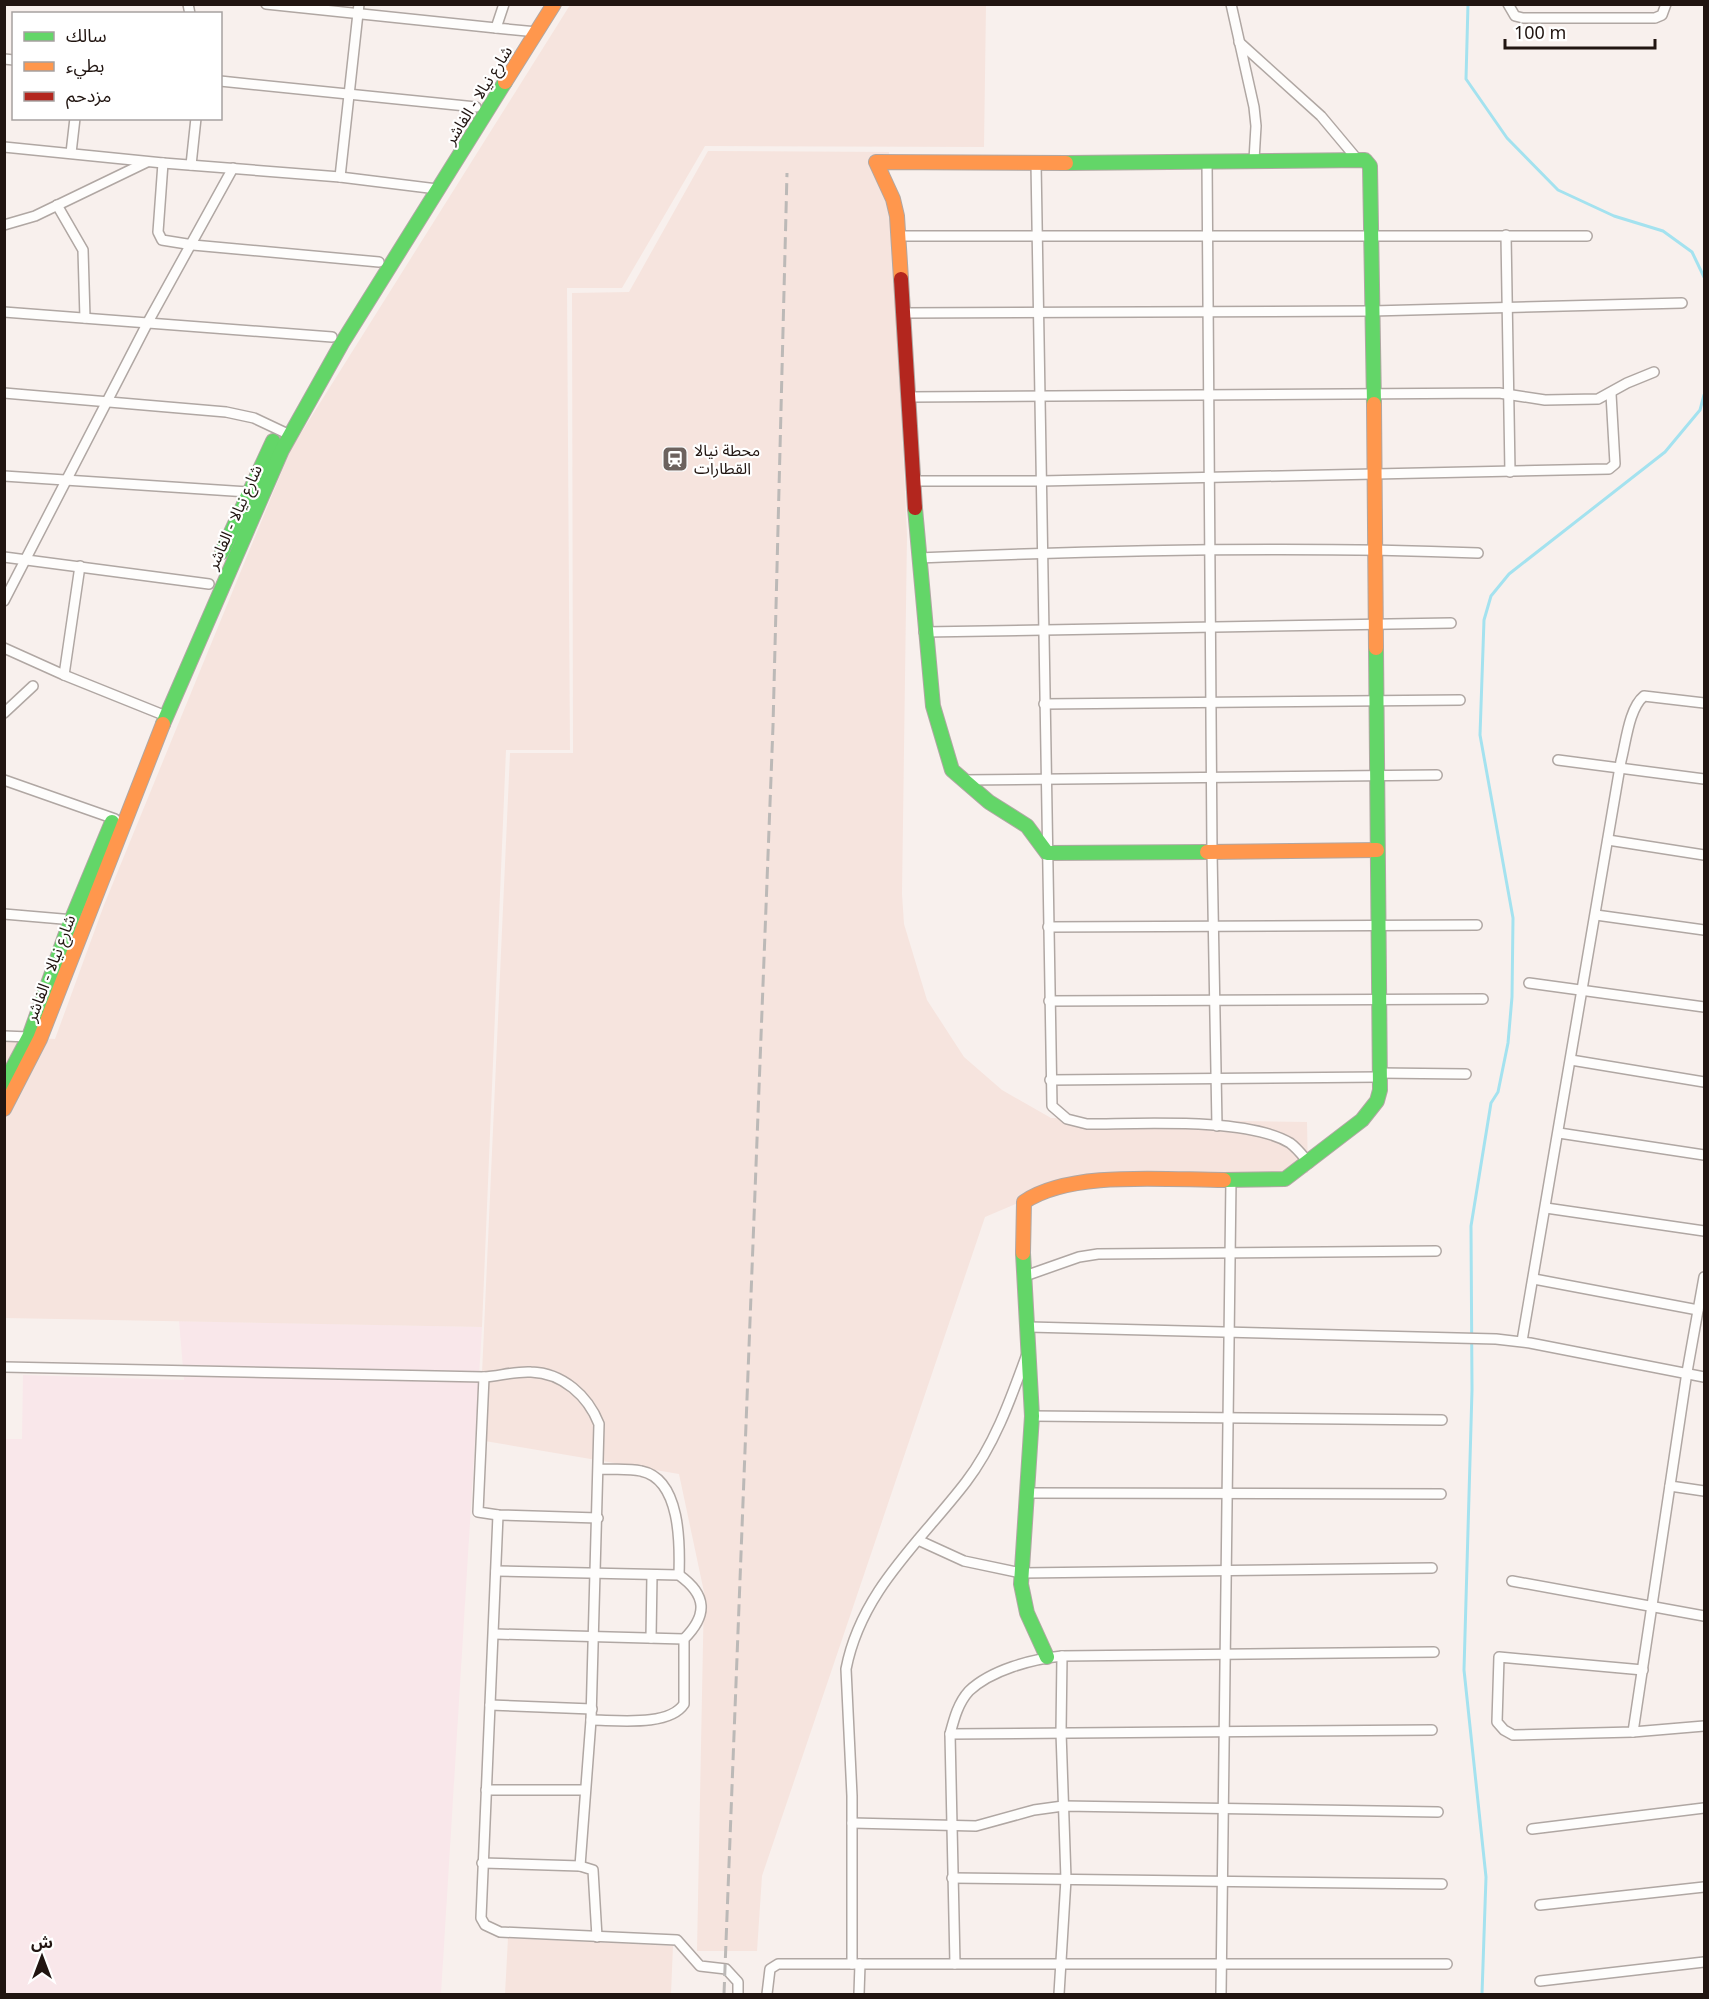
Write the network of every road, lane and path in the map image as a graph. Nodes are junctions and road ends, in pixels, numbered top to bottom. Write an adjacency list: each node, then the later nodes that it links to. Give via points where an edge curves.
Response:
1 (266, 4): 8 (street)
2 (504, 4): 9 (street)
3 (542, 4): 10 (main road, شارع نيالا - الفاشر)
4 (554, 4): 10 (main road, شارع نيالا - الفاشر)
5 (1231, 4): 11 (street)
6 (1508, 4): 7 (street, via 1515,16 1523,18 1655,18 1662,15)
7 (1666, 4)
8 (358, 9): 9 (street); 14 (street)
9 (496, 28): 10 (street)
10 (531, 31): 13 (main road, شارع نيالا - الفاشر)
11 (1239, 42): 20 (street, via 1321,116); 21 (street, via 1256,120)
12 (222, 81): 14 (street)
13 (493, 92): 15 (main road, شارع نيالا - الفاشر); 29 (main road, شارع نيالا - الفاشر)
14 (348, 93): 15 (street); 28 (street)
15 (476, 107): 29 (main road, شارع نيالا - الفاشر)
16 (75, 120): 19 (street)
17 (196, 120): 26 (street)
18 (4, 147): 19 (street)
19 (71, 153): 23 (street)
20 (1357, 159): 21 (main road); 32 (main road, via 1369,164)
21 (1254, 160): 22 (main road)
22 (1207, 161): 25 (main road); 35 (street)
23 (147, 162): 24 (street); 30 (street)
24 (163, 163): 26 (street); 38 (street, via 158,232 162,240)
25 (1036, 163): 34 (main road, via 876,162 893,199); 37 (street)
26 (192, 165): 27 (street)
27 (233, 168): 28 (street); 38 (street)
28 (340, 177): 29 (street)
29 (432, 188): 39 (main road, شارع نيالا - الفاشر); 59 (main road, شارع نيالا - الفاشر)
30 (57, 205): 31 (street); 47 (street, via 83,250)
31 (4, 225)
32 (1372, 235): 33 (street); 35 (street); 42 (main road)
33 (1506, 235): 36 (street); 41 (street)
34 (899, 236): 37 (street); 45 (main road)
35 (1208, 236): 37 (street); 44 (street)
36 (1587, 236)
37 (1037, 238): 46 (street)
38 (193, 245): 39 (street); 48 (street)
39 (379, 262): 49 (main road, شارع نيالا - الفاشر)
40 (1682, 303): 41 (street)
41 (1507, 308): 42 (street); 54 (street)
42 (1372, 311): 44 (street); 52 (main road)
43 (4, 312): 47 (street)
44 (1208, 312): 46 (street); 53 (street)
45 (903, 313): 46 (street); 57 (main road)
46 (1038, 314): 56 (street)
47 (85, 318): 48 (street)
48 (148, 322): 49 (street); 58 (street)
49 (332, 337): 59 (main road, شارع نيالا - الفاشر)
50 (1654, 372): 55 (street)
51 (4, 393): 58 (street)
52 (1373, 393): 53 (street); 54 (street); 61 (main road)
53 (1209, 394): 56 (street); 63 (street)
54 (1509, 394): 55 (street, via 1578,401); 60 (street)
55 (1611, 394): 60 (street, via 1614,467)
56 (1040, 395): 57 (street); 66 (street)
57 (910, 397): 65 (main road)
58 (107, 401): 59 (street, via 226,412 254,418); 64 (street)
59 (285, 432): 67 (main road, شارع نيالا - الفاشر); 92 (main road, شارع نيالا - الفاشر, via 232,561)
60 (1510, 472): 61 (street)
61 (1374, 475): 63 (street); 68 (main road)
62 (4, 476): 64 (street)
63 (1209, 477): 66 (street); 69 (street)
64 (65, 481): 67 (street); 74 (street)
65 (913, 481): 66 (street); 73 (main road)
66 (1041, 481): 70 (street)
67 (248, 492): 76 (main road, شارع نيالا - الفاشر)
68 (1374, 549): 69 (street); 71 (street); 79 (main road)
69 (1210, 552): 70 (street); 80 (street)
70 (1042, 553): 73 (street); 81 (street)
71 (1478, 553)
72 (4, 557): 74 (street)
73 (918, 558): 82 (main road)
74 (26, 559): 75 (street); 77 (street)
75 (80, 566): 76 (street); 84 (street)
76 (209, 584): 92 (main road, شارع نيالا - الفاشر)
77 (4, 601)
78 (1451, 622): 79 (street)
79 (1375, 624): 80 (street); 86 (main road)
80 (1210, 627): 81 (street); 88 (street)
81 (1043, 629): 82 (street); 90 (street)
82 (924, 632): 100 (main road, via 933,705 946,756)
83 (4, 648): 84 (street)
84 (64, 675): 92 (street)
85 (33, 686): 91 (street)
86 (1376, 699): 87 (street); 88 (street); 96 (main road)
87 (1460, 700)
88 (1211, 701): 90 (street); 97 (street)
89 (1704, 703): 94 (street, via 1656,696 1642,698)
90 (1044, 704): 101 (street)
91 (4, 713)
92 (161, 714): 102 (main road, شارع نيالا - الفاشر)
93 (1558, 760): 94 (street)
94 (1620, 769): 98 (street); 103 (street)
95 (1437, 775): 96 (street)
96 (1377, 776): 97 (street); 104 (main road)
97 (1211, 778): 101 (street); 105 (street)
98 (1704, 779)
99 (4, 780): 102 (street)
100 (962, 780): 101 (street); 106 (main road, via 1027,826)
101 (1045, 780): 106 (street)
102 (119, 821): 110 (main road, شارع نيالا - الفاشر)
103 (1608, 840): 107 (street); 109 (street)
104 (1377, 850): 105 (main road); 111 (main road)
105 (1212, 852): 106 (main road); 113 (street)
106 (1047, 854): 114 (street)
107 (1704, 855)
108 (4, 914): 110 (street)
109 (1596, 915): 115 (street); 117 (street)
110 (79, 920): 122 (main road, شارع نيالا - الفاشر)
111 (1378, 925): 112 (street); 113 (street); 121 (main road)
112 (1477, 925)
113 (1212, 926): 114 (street); 120 (street)
114 (1048, 927): 119 (street)
115 (1704, 930)
116 (1529, 983): 117 (street)
117 (1583, 990): 123 (street); 126 (street)
118 (1483, 999): 121 (street)
119 (1049, 1001): 120 (street); 131 (street)
120 (1214, 1001): 121 (street); 129 (street)
121 (1378, 1001): 128 (main road)
122 (48, 1002): 125 (main road, شارع نيالا - الفاشر); 130 (main road, شارع نيالا - الفاشر)
123 (1704, 1007)
124 (4, 1036): 125 (street)
125 (28, 1037): 130 (main road, شارع نيالا - الفاشر)
126 (1571, 1060): 132 (street); 135 (street)
127 (1466, 1074): 128 (street)
128 (1379, 1075): 129 (street); 137 (main road, via 1379,1097 1372,1109)
129 (1216, 1078): 131 (street); 134 (street)
130 (11, 1080): 133 (main road)
131 (1050, 1080): 134 (street, via 1053,1109 1077,1122)
132 (1704, 1082)
133 (4, 1109)
134 (1217, 1126): 137 (street, via 1279,1138 1296,1148)
135 (1559, 1133): 136 (street); 139 (street)
136 (1704, 1155)
137 (1309, 1163): 138 (main road, via 1279,1180)
138 (1231, 1179): 142 (street); 143 (main road, via 1099,1180 1064,1183 1040,1191 1026,1199 1022,1209)
139 (1546, 1208): 140 (street); 145 (street)
140 (1704, 1231)
141 (1436, 1251): 142 (street)
142 (1230, 1253): 143 (street, via 1098,1254); 148 (street)
143 (1025, 1276): 147 (main road)
144 (1704, 1277): 146 (street)
145 (1534, 1279): 146 (street); 149 (street)
146 (1698, 1310): 152 (street)
147 (1029, 1327): 148 (street); 150 (main road)
148 (1229, 1333): 149 (street); 156 (street)
149 (1522, 1341): 152 (street)
150 (1030, 1346): 155 (main road); 166 (street, via 1008,1405 985,1450 967,1480)
151 (4, 1367): 153 (street)
152 (1687, 1372): 154 (street); 159 (street)
153 (484, 1377): 158 (street, via 530,1372 546,1374 573,1387 593,1409 599,1424); 164 (street, via 477,1512)
154 (1704, 1377)
155 (1032, 1416): 156 (street); 161 (main road)
156 (1228, 1418): 157 (street); 162 (street)
157 (1442, 1420)
158 (599, 1469): 165 (street); 173 (street, via 642,1471 656,1478 678,1516)
159 (1670, 1486): 160 (street); 175 (street)
160 (1704, 1491)
161 (1027, 1493): 162 (street); 170 (main road)
162 (1227, 1494): 163 (street); 168 (street)
163 (1441, 1494)
164 (498, 1515): 165 (street); 169 (street)
165 (598, 1518): 171 (street)
166 (918, 1540): 170 (street, via 964,1561); 200 (street, via 874,1595 848,1656)
167 (1432, 1568): 168 (street)
168 (1226, 1569): 170 (street); 182 (street)
169 (496, 1570): 171 (street); 177 (street)
170 (1021, 1573): 184 (main road, via 1027,1612)
171 (596, 1574): 172 (street); 178 (street)
172 (652, 1575): 173 (street); 179 (street)
173 (679, 1575): 180 (street, via 693,1586 700,1604 697,1626)
174 (1512, 1581): 175 (street)
175 (1652, 1608): 176 (street); 185 (street)
176 (1704, 1616)
177 (494, 1634): 178 (street); 186 (street)
178 (594, 1636): 179 (street); 187 (street)
179 (651, 1638): 180 (street)
180 (684, 1639): 187 (street, via 684,1704 678,1712 632,1721)
181 (1434, 1652): 182 (street)
182 (1225, 1653): 183 (street); 190 (street)
183 (1062, 1656): 184 (street); 191 (street)
184 (1047, 1658): 193 (street, via 998,1674 969,1691 960,1703)
185 (1642, 1670): 192 (street); 192 (street, via 1497,1658 1497,1722 1513,1735)
186 (490, 1705): 187 (street); 194 (street)
187 (591, 1714): 195 (street)
188 (1704, 1727): 192 (street)
189 (1432, 1730): 190 (street)
190 (1224, 1731): 191 (street); 198 (street)
191 (1061, 1732): 193 (street); 196 (street)
192 (1633, 1732)
193 (950, 1734): 201 (street)
194 (486, 1790): 195 (street); 203 (street)
195 (585, 1791): 204 (street)
196 (1063, 1806): 198 (street); 201 (street, via 989,1824); 206 (street)
197 (1704, 1808): 202 (street)
198 (1223, 1809): 199 (street); 207 (street)
199 (1438, 1812)
200 (852, 1822): 201 (street); 213 (street)
201 (950, 1827): 205 (street)
202 (1532, 1830)
203 (482, 1863): 204 (street); 211 (street, via 481,1918 485,1925 500,1932)
204 (580, 1866): 211 (street, via 593,1870)
205 (952, 1878): 206 (street); 214 (street)
206 (1066, 1879): 207 (street); 215 (street)
207 (1222, 1884): 208 (street); 217 (street)
208 (1442, 1884)
209 (1704, 1887): 210 (street)
210 (1540, 1905)
211 (597, 1937): 219 (street, via 677,1940 700,1966 726,1969 738,1982)
212 (1704, 1962): 218 (street)
213 (856, 1964): 214 (street); 220 (street, via 775,1965 770,1971); 221 (street)
214 (955, 1964): 215 (street)
215 (1060, 1964): 217 (street); 222 (street)
216 (1447, 1964): 217 (street)
217 (1221, 1965): 223 (street)
218 (1540, 1981)
219 (738, 1995)
220 (767, 1995)
221 (859, 1995)
222 (1059, 1995)
223 (1221, 1995)

